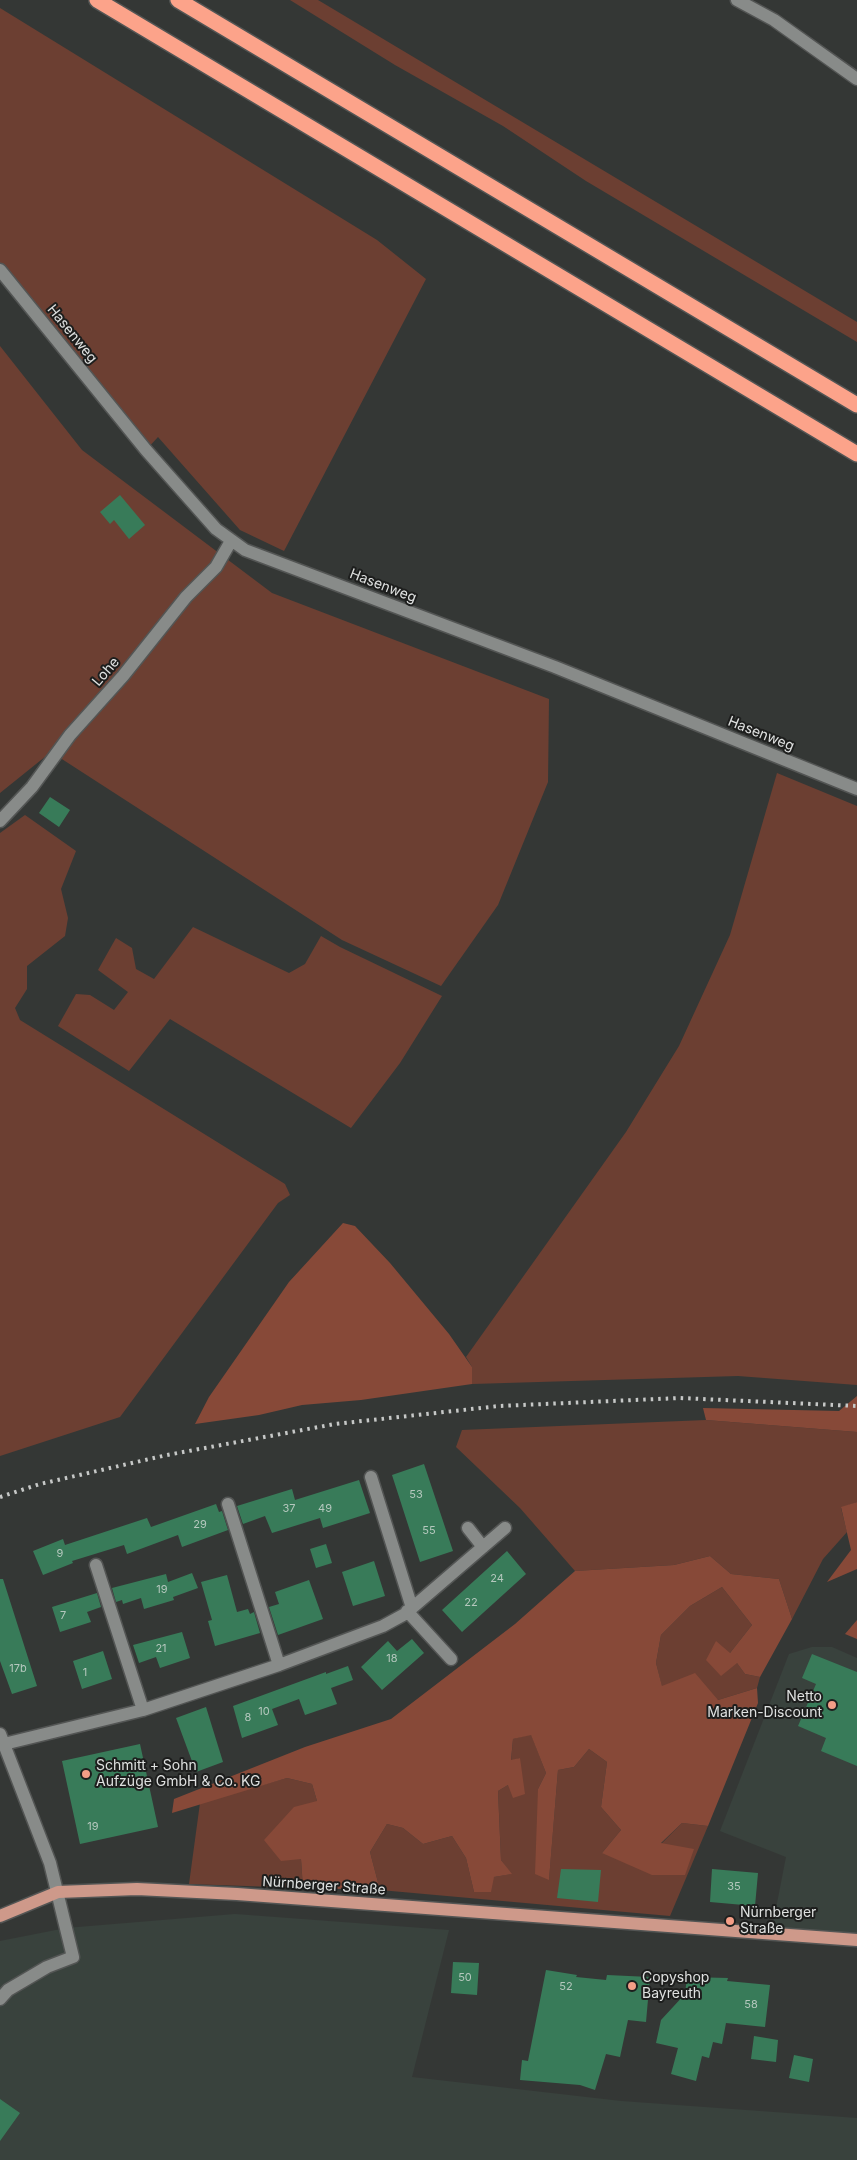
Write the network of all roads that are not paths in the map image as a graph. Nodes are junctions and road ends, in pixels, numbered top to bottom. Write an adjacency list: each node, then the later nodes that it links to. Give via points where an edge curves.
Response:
1 (97, 0): 7 (highway)
2 (178, 0): 6 (highway)
3 (737, 0): 4 (street, via 774,20)
4 (857, 79)
5 (0, 270): 8 (street, Hasenweg, via 146,450 216,529)
6 (857, 405)
7 (857, 454)
8 (231, 541): 9 (street, Hasenweg, via 245,550 555,666); 10 (street, Lohe, via 216,567 186,597 123,676 70,735 32,787)
9 (857, 789)
10 (0, 820)
11 (371, 1477): 17 (street)
12 (228, 1504): 19 (street)
13 (468, 1528): 15 (street)
14 (506, 1528): 15 (street)
15 (483, 1547): 17 (street)
16 (96, 1565): 20 (street)
17 (410, 1610): 18 (street); 19 (street, via 383,1626)
18 (451, 1659)
19 (279, 1665): 20 (street)
20 (143, 1710): 21 (street)
21 (2, 1739): 22 (street, via 44,1846)
22 (58, 1892): 23 (main road, Nürnberger Straße); 24 (main road, Nürnberger Straße, via 137,1889 237,1894); 25 (street, via 73,1957 8,1990)
23 (0, 1916)
24 (857, 1940)
25 (0, 1999)

